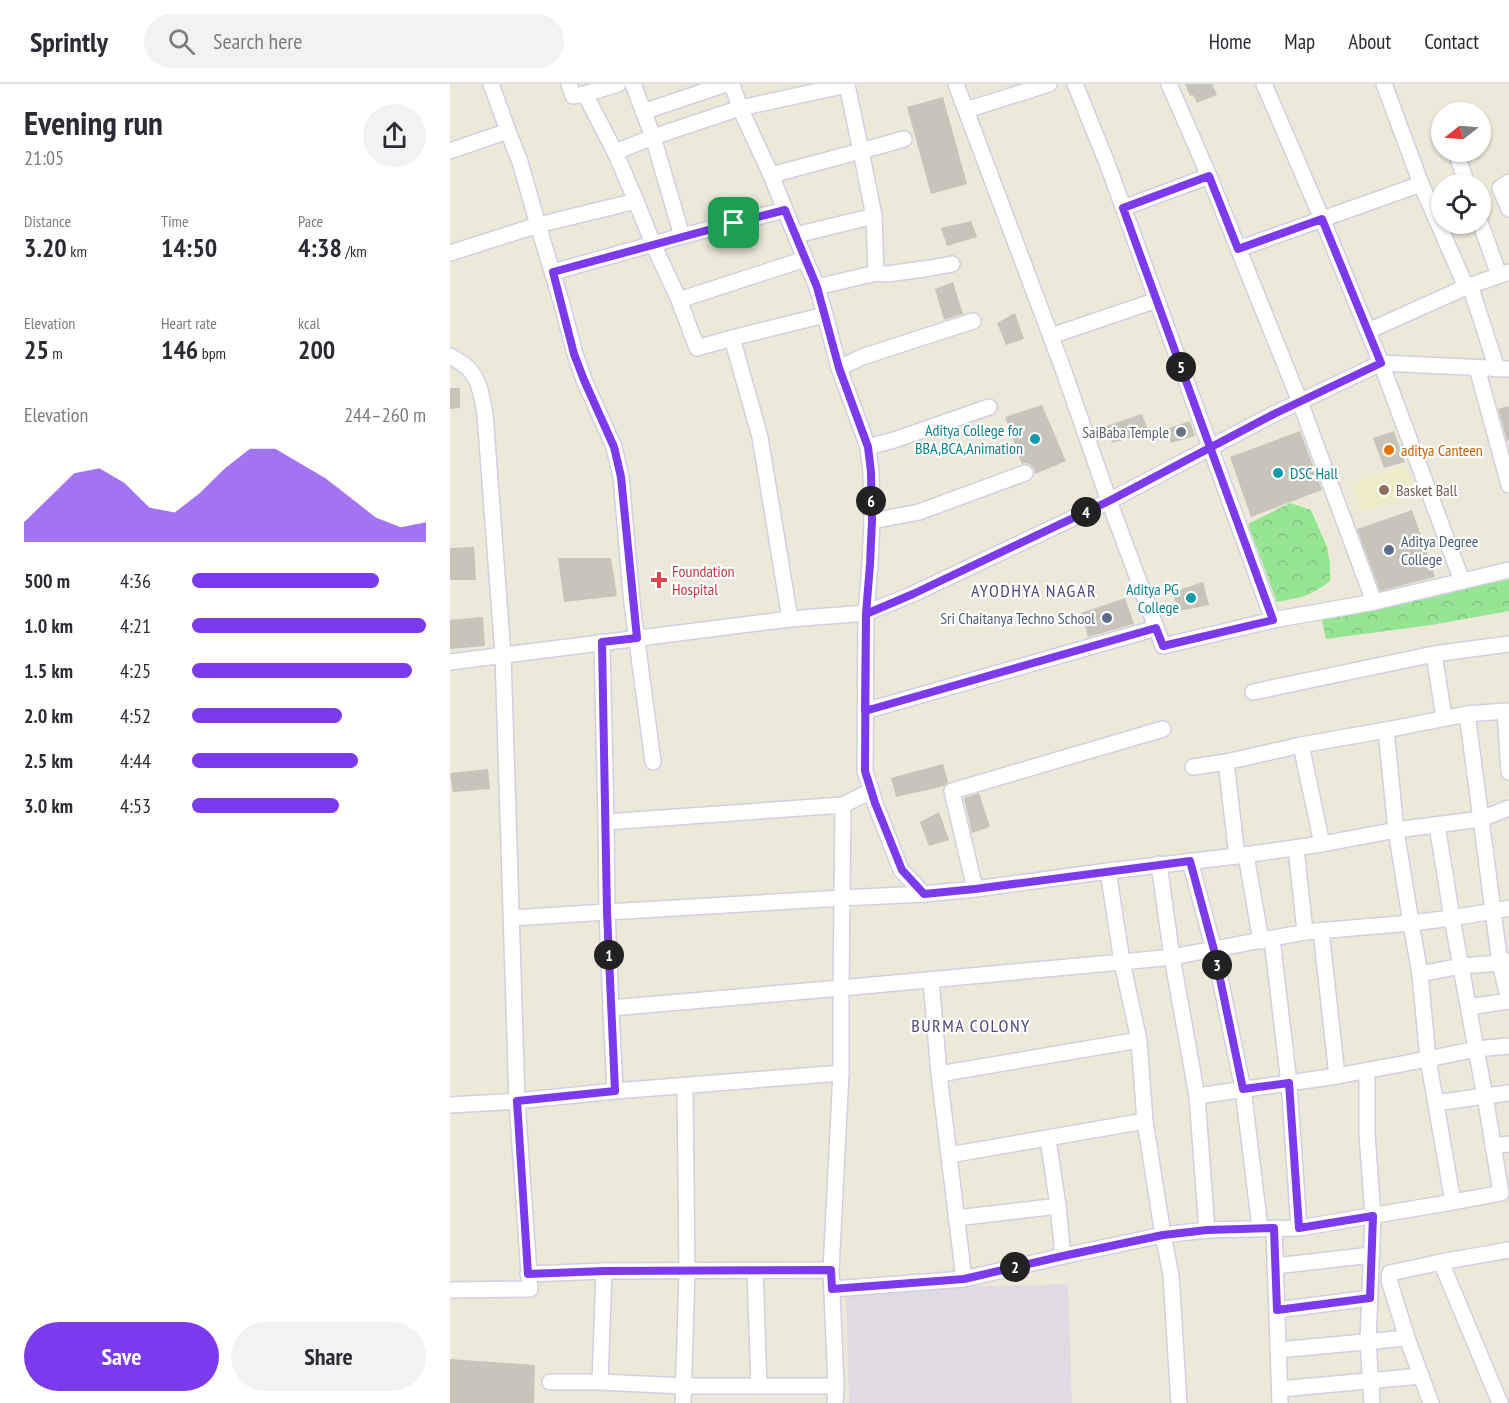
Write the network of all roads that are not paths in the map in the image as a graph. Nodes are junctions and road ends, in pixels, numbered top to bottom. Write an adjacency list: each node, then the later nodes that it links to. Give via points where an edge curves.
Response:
1 (490, 84): 18 (street)
2 (569, 84): 14 (street, via 573,96)
3 (618, 84): 14 (street)
4 (633, 84): 17 (street)
5 (726, 84): 17 (street)
6 (732, 84): 15 (street)
7 (956, 84): 16 (street)
8 (1049, 84): 16 (street)
9 (1075, 84): 29 (street)
10 (1169, 84): 25 (street)
11 (1264, 84): 33 (street)
12 (1384, 84): 27 (street)
13 (847, 85): 15 (street); 22 (street)
14 (585, 94): 23 (street)
15 (740, 108): 19 (street); 24 (street)
16 (966, 110): 53 (street)
17 (643, 112): 19 (street)
18 (508, 131): 21 (street); 34 (street)
19 (653, 137): 23 (street); 37 (street)
20 (904, 139): 22 (street)
21 (450, 150)
22 (861, 151): 24 (street); 32 (street)
23 (615, 152): 28 (street)
24 (771, 175): 31 (street)
25 (1209, 176): 29 (street); 39 (street)
26 (1509, 182): 30 (street, via 1500,188)
27 (1421, 184): 33 (street); 46 (street)
28 (636, 201): 34 (street); 38 (street)
29 (1123, 208): 49 (street)
30 (1509, 209)
31 (785, 210): 36 (street); 37 (street)
32 (874, 216): 36 (street); 44 (street)
33 (1322, 219): 39 (street); 52 (street)
34 (538, 225): 40 (street); 43 (street)
35 (1486, 234): 45 (street)
36 (796, 235): 41 (street)
37 (682, 236): 38 (street)
38 (653, 244): 43 (street); 48 (street)
39 (1238, 249): 60 (street)
40 (450, 253)
41 (805, 259): 47 (street); 48 (street)
42 (952, 264): 44 (street)
43 (553, 272): 75 (street, via 574,354 614,447 621,477)
44 (876, 273): 47 (street)
45 (1504, 274): 46 (street)
46 (1468, 286): 52 (street); 59 (street)
47 (817, 287): 50 (street)
48 (679, 300): 54 (street, via 697,348)
49 (1157, 300): 53 (street); 63 (street)
50 (825, 315): 54 (street); 57 (street)
51 (973, 321): 57 (street)
52 (1368, 331): 56 (street)
53 (1051, 336): 66 (street)
54 (732, 338): 72 (street, via 760,437)
55 (450, 356): 79 (street, via 468,368 482,396)
56 (1381, 363): 58 (street); 60 (street); 69 (street)
57 (839, 368): 62 (street)
58 (1477, 368): 59 (street); 65 (street)
59 (1503, 369)
60 (1300, 402): 63 (street); 70 (street)
61 (989, 407): 62 (street)
62 (868, 447): 67 (street)
63 (1211, 448): 66 (street); 73 (street)
64 (1025, 473): 67 (street, via 919,512)
65 (1509, 485)
66 (1109, 501): 71 (street); 74 (street)
67 (872, 521): 71 (street)
68 (1509, 570): 69 (street)
69 (1462, 581): 70 (street)
70 (1374, 602): 73 (street)
71 (866, 614): 72 (street); 83 (street)
72 (790, 619): 75 (street)
73 (1273, 620): 74 (street, via 1163,646)
74 (1156, 628): 83 (street)
75 (637, 638): 76 (street); 89 (street)
76 (602, 642): 79 (street); 97 (street)
77 (1509, 644): 78 (street)
78 (1434, 654): 81 (street); 85 (street)
79 (503, 655): 80 (street); 112 (street)
80 (450, 662)
81 (1253, 692)
82 (1507, 710): 84 (street); 92 (street)
83 (865, 711): 93 (street, via 865,771)
84 (1467, 714): 85 (street); 96 (street)
85 (1444, 718): 87 (street)
86 (1163, 729): 106 (street, via 952,791)
87 (1386, 730): 88 (street); 99 (street)
88 (1301, 745): 90 (street); 100 (street)
89 (653, 762)
90 (1227, 762): 91 (street); 102 (street)
91 (1193, 767)
92 (1509, 772)
93 (871, 791): 94 (street); 107 (street, via 902,870)
94 (843, 805): 97 (street); 108 (street)
95 (1509, 808): 96 (street)
96 (1481, 819): 98 (street); 110 (street)
97 (606, 822): 111 (street)
98 (1437, 825): 99 (street); 113 (street)
99 (1396, 830): 100 (street); 114 (street)
100 (1322, 844): 101 (street)
101 (1296, 848): 102 (street); 116 (street)
102 (1241, 855): 103 (street); 117 (street)
103 (1190, 861): 104 (street); 118 (street)
104 (1159, 864): 105 (street); 119 (street)
105 (1108, 871): 106 (street); 120 (street)
106 (975, 889): 107 (street)
107 (924, 894): 108 (street)
108 (842, 898): 111 (street); 125 (street)
109 (1509, 908): 110 (street)
110 (1493, 911): 113 (street); 121 (street)
111 (607, 912): 112 (street); 127 (street)
112 (512, 918): 143 (street)
113 (1452, 918): 114 (street); 122 (street)
114 (1411, 923): 115 (street); 123 (street)
115 (1321, 931): 116 (street); 135 (street)
116 (1305, 932): 117 (street)
117 (1266, 940): 118 (street); 136 (street)
118 (1214, 950): 119 (street); 138 (street)
119 (1172, 957): 120 (street); 141 (street)
120 (1122, 962): 124 (street); 128 (street)
121 (1505, 962): 122 (street); 126 (street, via 1509,1001)
122 (1461, 966): 123 (street); 126 (street)
123 (1420, 974): 131 (street)
124 (931, 980): 125 (street); 134 (street)
125 (842, 988): 127 (street); 133 (street)
126 (1469, 1006): 130 (street)
127 (611, 1008): 139 (street)
128 (1139, 1040): 134 (street); 146 (street)
129 (1509, 1046): 130 (street)
130 (1476, 1049): 131 (street); 142 (street)
131 (1428, 1059): 132 (street); 144 (street)
132 (1367, 1071): 135 (street); 154 (street)
133 (840, 1073): 137 (street); 166 (street)
134 (939, 1074): 150 (street)
135 (1337, 1076): 136 (street)
136 (1289, 1083): 138 (street); 157 (street)
137 (685, 1086): 139 (street); 168 (street)
138 (1243, 1089): 141 (street); 156 (street)
139 (615, 1091): 143 (street)
140 (1509, 1093): 142 (street)
141 (1197, 1096): 158 (street)
142 (1485, 1096): 144 (street); 149 (street)
143 (517, 1101): 145 (street); 169 (street)
144 (1436, 1103): 152 (street)
145 (450, 1105)
146 (1145, 1121): 147 (street); 159 (street)
147 (1048, 1139): 150 (street); 153 (street)
148 (1509, 1144): 149 (street)
149 (1493, 1146): 151 (street)
150 (949, 1155): 155 (street)
151 (1505, 1192): 152 (street)
152 (1453, 1202): 154 (street)
153 (1058, 1206): 155 (street); 162 (street)
154 (1373, 1216): 157 (street); 161 (street)
155 (956, 1218): 170 (street)
156 (1267, 1228): 157 (street); 158 (street); 164 (street)
157 (1299, 1228)
158 (1207, 1230): 159 (street)
159 (1163, 1235): 162 (street); 188 (street, via 1171,1275)
160 (1509, 1250): 163 (street)
161 (1372, 1255): 164 (street); 173 (street)
162 (1063, 1256): 170 (street)
163 (1441, 1262): 175 (street, via 1390,1273); 191 (street)
164 (1275, 1266): 174 (street)
165 (755, 1270): 166 (street); 168 (street); 183 (street)
166 (831, 1270): 171 (street)
167 (604, 1271): 168 (street); 169 (street); 181 (street)
168 (687, 1271): 182 (street)
169 (528, 1274): 172 (street, via 530,1289)
170 (964, 1279): 171 (street)
171 (832, 1289): 184 (street)
172 (450, 1290)
173 (1370, 1298): 174 (street); 176 (street)
174 (1277, 1310): 177 (street)
175 (1407, 1338): 176 (street); 178 (street)
176 (1368, 1341): 177 (street); 179 (street)
177 (1278, 1350): 185 (street)
178 (1421, 1376): 179 (street); 190 (street)
179 (1371, 1381): 185 (street); 189 (street)
180 (550, 1382): 181 (street)
181 (600, 1382): 182 (street)
182 (684, 1386): 183 (street); 186 (street)
183 (759, 1386): 184 (street)
184 (836, 1386): 187 (street)
185 (1280, 1396)
186 (683, 1403)
187 (835, 1403)
188 (1179, 1403)
189 (1372, 1403)
190 (1431, 1403)
191 (1500, 1403)

